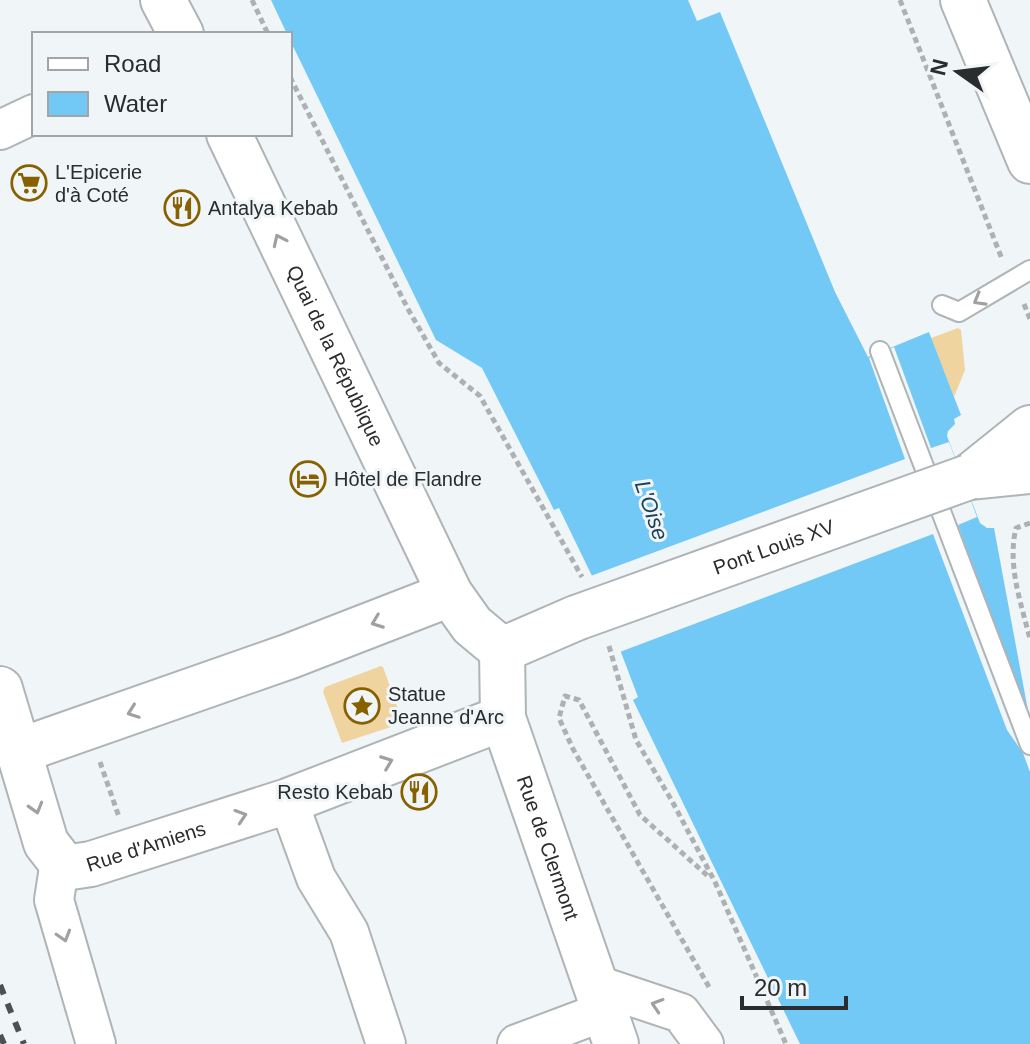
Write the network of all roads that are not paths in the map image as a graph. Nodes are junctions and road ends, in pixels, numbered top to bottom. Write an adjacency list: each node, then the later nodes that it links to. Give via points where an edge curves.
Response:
1 (163, 0): 3 (street)
2 (963, 0): 7 (street)
3 (180, 32)
4 (32, 115): 5 (street)
5 (0, 130)
6 (230, 136): 14 (street, Quai de la République, one-way to 6)
7 (1030, 161)
8 (1022, 275): 9 (lane, one-way to 9, via 959,312)
9 (942, 305)
10 (880, 351): 18 (lane)
11 (1030, 428): 13 (street)
12 (1030, 471): 13 (street)
13 (969, 477): 15 (street, Pont Louis XV, bridge)
14 (450, 594): 15 (street, Quai de la République, via 472,625); 19 (street, one-way to 19)
15 (502, 650): 17 (street, Rue de Clermont)
16 (0, 689): 19 (street, Rue d'Amiens)
17 (503, 718): 20 (street, Rue d'Amiens, one-way to 17); 22 (street, Rue de Clermont)
18 (1030, 745)
19 (19, 751): 21 (street, Rue d'Amiens, one-way to 21, via 46,843)
20 (288, 801): 21 (street, Rue d'Amiens, one-way to 20, via 71,867 91,864); 24 (street, via 316,878 349,932)
21 (60, 861): 23 (street, one-way to 23, via 54,900)
22 (606, 1013): 25 (street); 26 (street, one-way to 22, via 681,1013)
23 (96, 1044)
24 (386, 1044)
25 (517, 1044)
26 (704, 1044)

